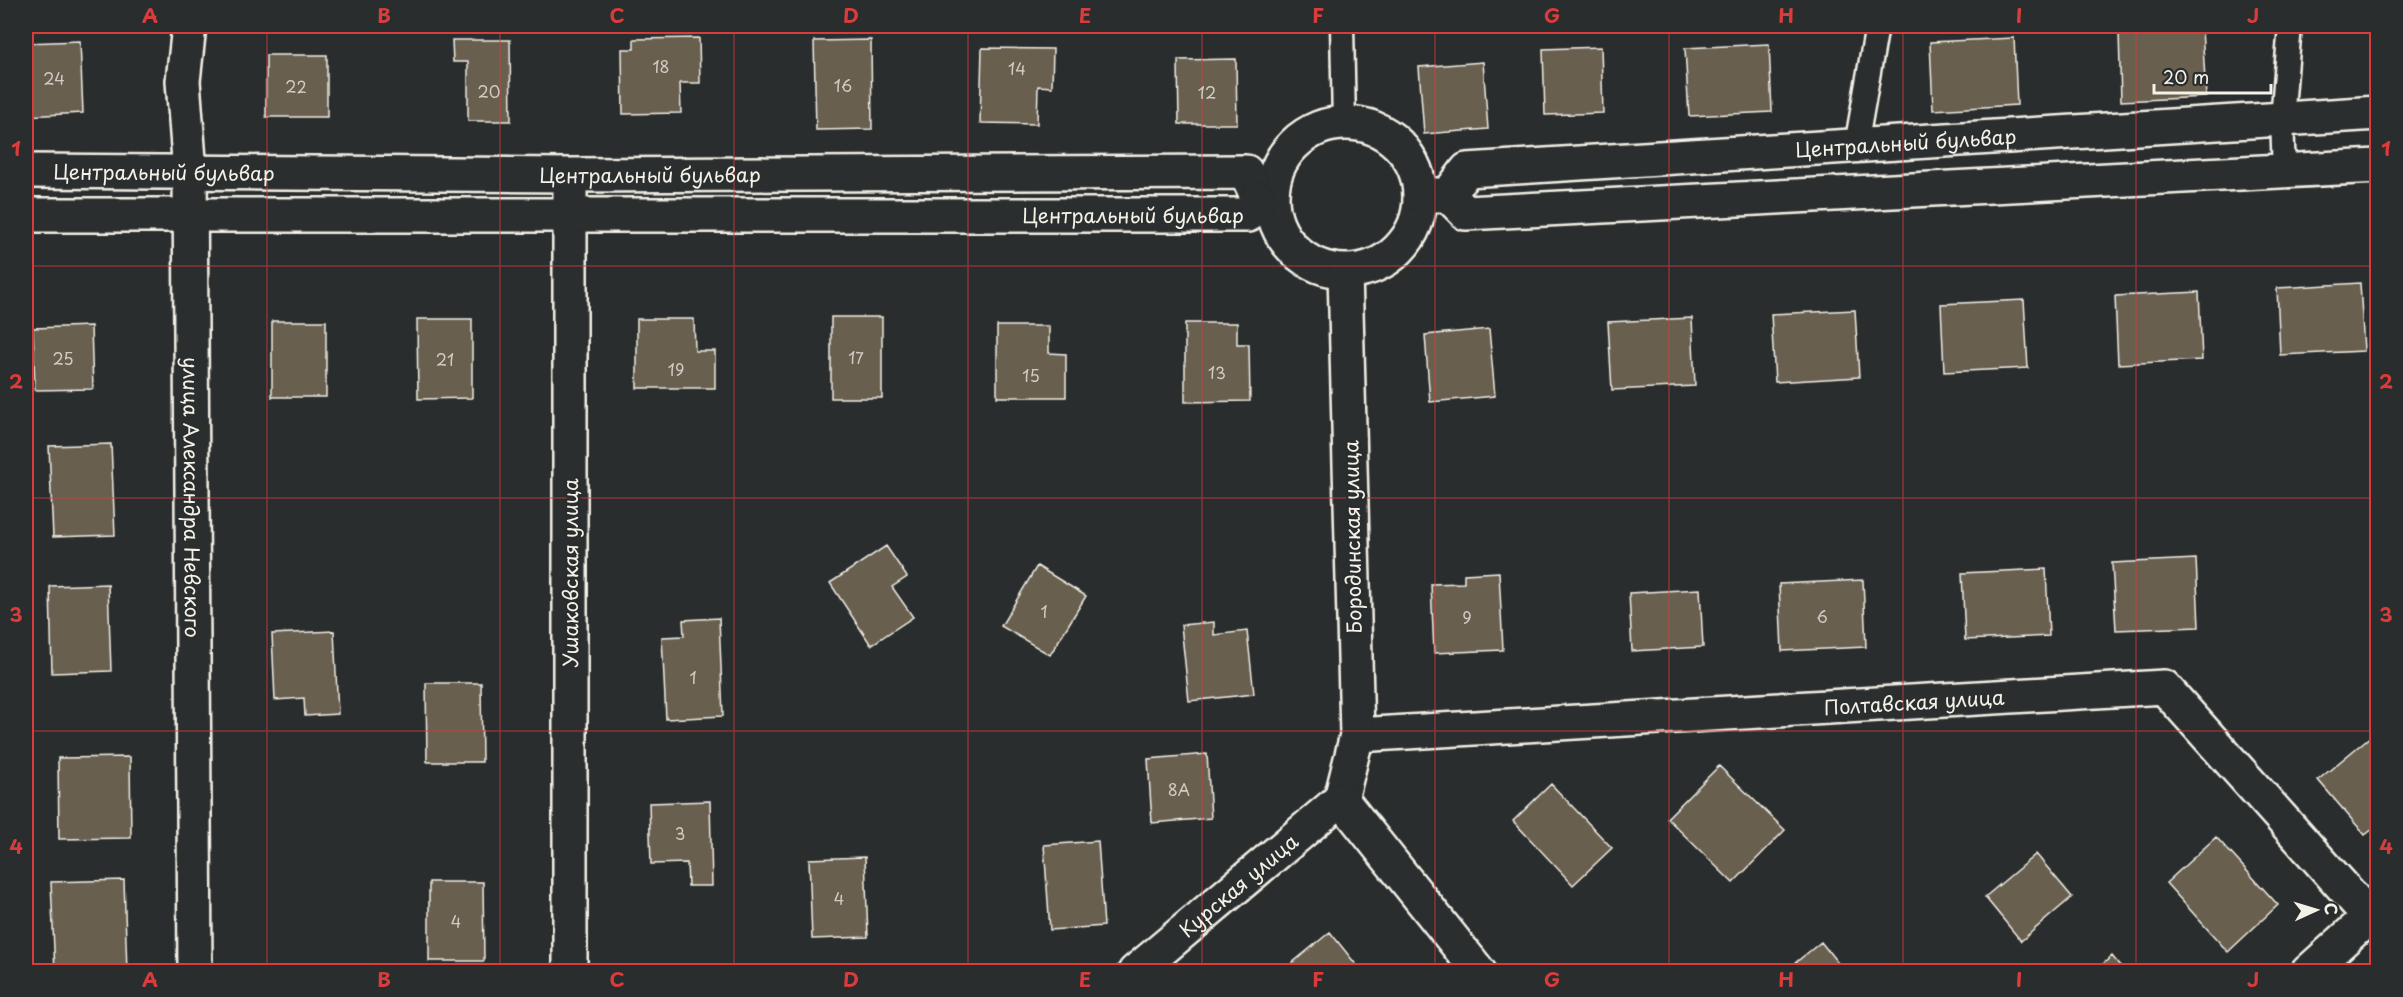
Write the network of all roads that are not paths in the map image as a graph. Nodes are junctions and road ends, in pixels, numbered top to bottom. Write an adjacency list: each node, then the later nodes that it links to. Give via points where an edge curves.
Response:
1 (189, 26): 12 (street, улица Александра Невского, via 183,81)
2 (1342, 26): 7 (lane)
3 (1877, 26): 8 (lane)
4 (2290, 26): 6 (lane)
5 (2378, 113): 6 (street, Центральный бульвар)
6 (2282, 119): 8 (street, Центральный бульвар); 11 (lane)
7 (1344, 123): 14 (street, Центральный бульвар, via 1361,123 1392,136); 15 (street, Центральный бульвар, via 1328,123 1298,139 1277,165)
8 (1856, 146): 14 (street, Центральный бульвар, via 1467,170)
9 (2378, 166): 11 (street)
10 (26, 171): 12 (street, Центральный бульвар)
11 (2284, 171): 14 (street, via 1466,213)
12 (190, 173): 13 (street, Центральный бульвар); 16 (street, улица Александра Невского)
13 (570, 175): 15 (street, Центральный бульвар, via 1246,172); 17 (street, Ушаковская улица)
14 (1434, 195): 19 (street, Центральный бульвар, via 1400,250 1375,267)
15 (1264, 198): 17 (street, Центральный бульвар, via 1248,215); 19 (street, Центральный бульвар, via 1276,226 1293,250 1317,266)
16 (191, 214): 17 (street, Центральный бульвар); 18 (street, Центральный бульвар); 23 (street, улица Александра Невского)
17 (570, 214): 24 (street, Ушаковская улица)
18 (26, 215)
19 (1345, 272): 20 (street, Бородинская улица)
20 (1357, 735): 21 (street, Бородинская улица); 22 (street, Полтавская улица, via 2164,687)
21 (1341, 799): 25 (street, Курская улица); 26 (street)
22 (2373, 912): 27 (street)
23 (195, 972)
24 (570, 972)
25 (1134, 972)
26 (1479, 972)
27 (2308, 972)

